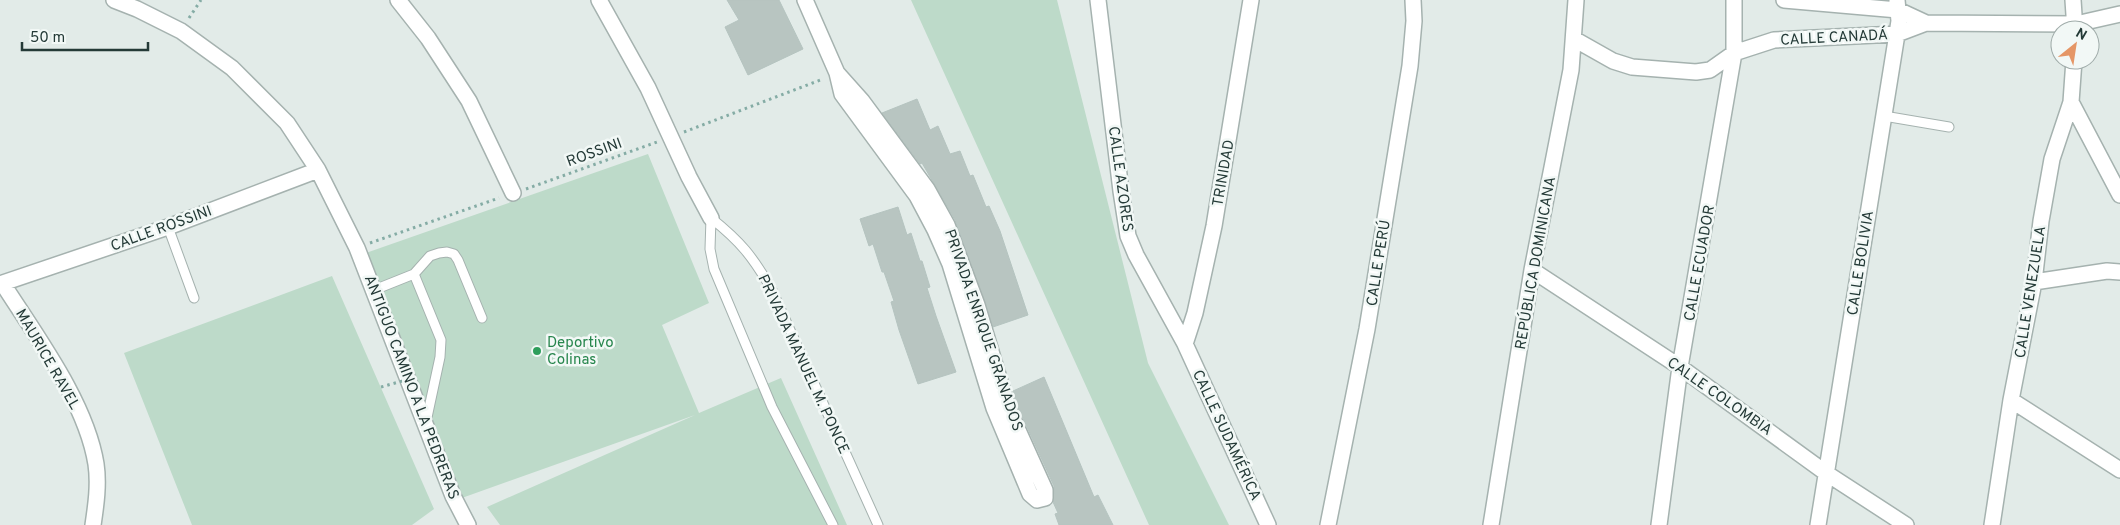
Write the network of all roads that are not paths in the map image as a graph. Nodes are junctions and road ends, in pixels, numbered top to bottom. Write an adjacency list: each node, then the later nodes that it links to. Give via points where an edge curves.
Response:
1 (114, 0): 26 (street, ANTIGUO CAMINO A LA PEDRERAS, via 181,31 232,68 286,123)
2 (398, 0): 28 (street, via 428,38 469,101)
3 (599, 0): 29 (street, PRIVADA MANUEL M. PONCE, via 648,88)
4 (805, 0): 22 (street)
5 (1098, 0): 39 (street, CALLE AZORES, via 1128,236)
6 (1251, 0): 39 (street, TRINIDAD, via 1214,226)
7 (1413, 0): 50 (street, CALLE PERÚ, via 1410,66 1367,329)
8 (1576, 0): 19 (street, REPÚBLICA DOMINICANA)
9 (1734, 0): 20 (street, CALLE ECUADOR)
10 (1784, 0): 12 (street, CALLE CANADÁ)
11 (2073, 0): 14 (street)
12 (1897, 5): 16 (street, CALLE CANADÁ); 18 (street, CALLE BOLIVIA)
13 (2120, 14): 15 (street, CALLE CANADÁ)
14 (2074, 20)
15 (2099, 20)
16 (1926, 23): 17 (street, CALLE CANADÁ); 18 (street, CALLE CANADÁ)
17 (2050, 26)
18 (1898, 34): 20 (street, CALLE CANADÁ, via 1774,40); 24 (street, CALLE BOLIVIA)
19 (1574, 39): 20 (street, CALLE CANADÁ, via 1613,61 1632,67 1696,72 1710,70); 31 (street, REPÚBLICA DOMINICANA)
20 (1734, 53): 40 (street, CALLE ECUADOR)
21 (2073, 70): 23 (street, CALLE VENEZUELA)
22 (837, 73): 22 (street, PRIVADA ENRIQUE GRANADOS, via 842,94 917,196 935,230 950,264 994,408 1030,494 1041,500 1045,498 1045,490 1008,408 977,305 947,225 927,189 862,101)
23 (2071, 102): 27 (street); 34 (street, CALLE VENEZUELA, via 2052,159)
24 (1884, 116): 25 (lane); 44 (street, CALLE BOLIVIA)
25 (1949, 127)
26 (318, 170): 30 (street, CALLE ROSSINI); 36 (street, ANTIGUO CAMINO A LA PEDRERAS)
27 (2118, 188)
28 (513, 193)
29 (711, 218): 47 (lane, via 710,249 714,269 772,407); 48 (lane, PRIVADA MANUEL M. PONCE, via 754,259 771,288)
30 (168, 227): 35 (street, CALLE ROSSINI); 37 (lane)
31 (1532, 270): 40 (street, CALLE COLOMBIA); 51 (street, REPÚBLICA DOMINICANA)
32 (2120, 272): 34 (street)
33 (414, 274): 36 (lane); 38 (lane, via 430,256 447,252 454,254); 42 (lane, via 441,340)
34 (2034, 282): 41 (street, CALLE VENEZUELA)
35 (1, 284): 45 (street, MAURICE RAVEL, via 58,372 84,421 96,464)
36 (374, 290): 42 (street, ANTIGUO CAMINO A LA PEDRERAS)
37 (194, 298)
38 (482, 318)
39 (1186, 344): 49 (street, CALLE SUDAMÉRICA)
40 (1680, 367): 44 (street, CALLE COLOMBIA); 52 (street, CALLE ECUADOR)
41 (2011, 400): 43 (street); 55 (street, CALLE VENEZUELA)
42 (426, 425): 46 (street, ANTIGUO CAMINO A LA PEDRERAS, via 453,496)
43 (2120, 470)
44 (1826, 472): 53 (street, CALLE BOLIVIA); 54 (street, CALLE COLOMBIA)
45 (93, 525)
46 (468, 525)
47 (833, 525)
48 (878, 525)
49 (1268, 525)
50 (1328, 525)
51 (1491, 525)
52 (1659, 525)
53 (1818, 525)
54 (1906, 525)
55 (1992, 525)

